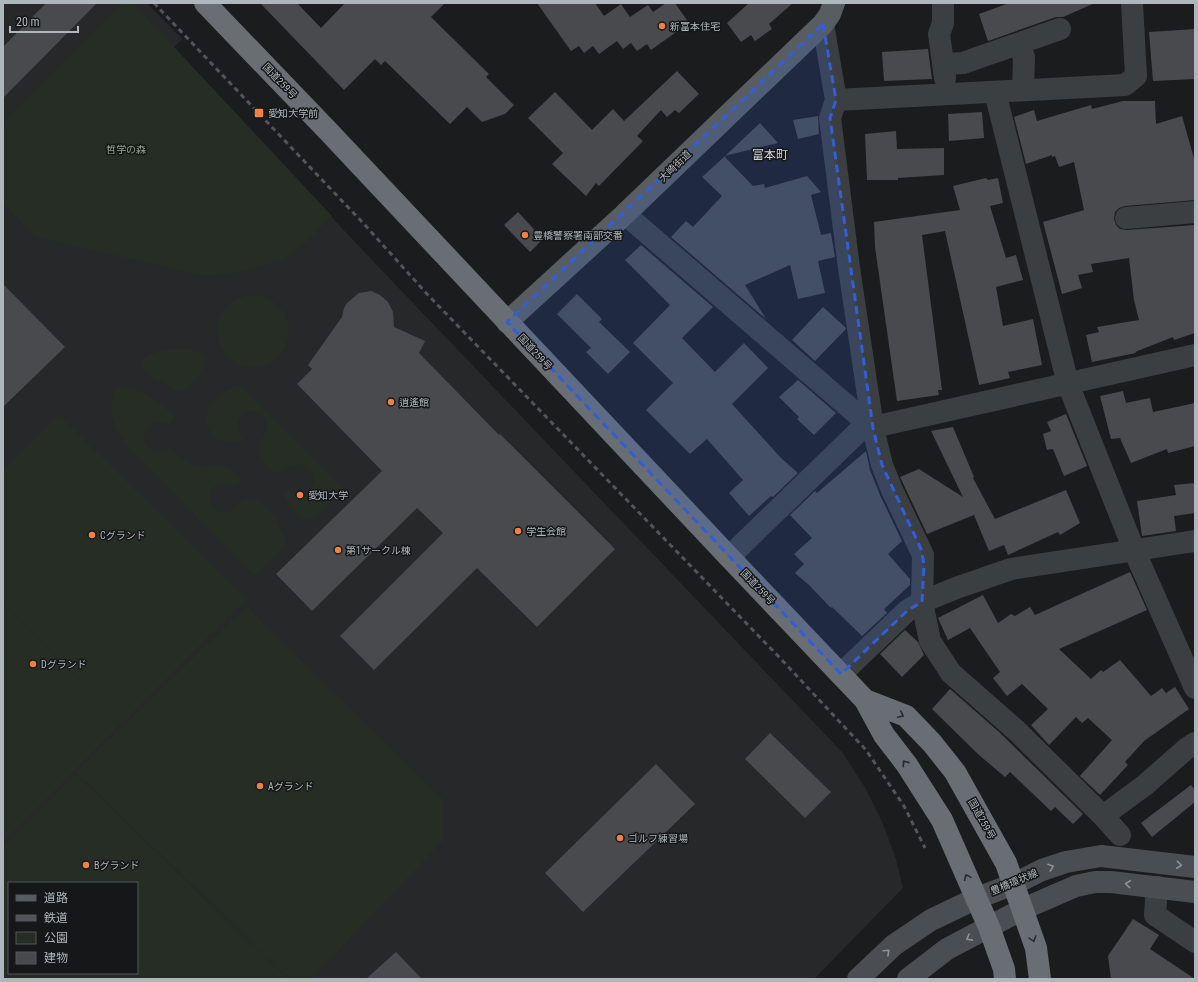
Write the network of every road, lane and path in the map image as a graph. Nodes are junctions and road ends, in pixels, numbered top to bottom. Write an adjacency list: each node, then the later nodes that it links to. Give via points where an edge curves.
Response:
1 (205, 3): 16 (highway, 国道259号, via 330,132)
2 (834, 3): 5 (main road, 大崎街道)
3 (943, 3): 8 (street, via 943,23 939,34)
4 (1132, 3): 9 (street, via 1136,76 1125,85)
5 (823, 24): 12 (street); 14 (main road, 大崎街道)
6 (1060, 29): 7 (street)
7 (1018, 44): 8 (street, via 963,63); 9 (street, via 1024,57)
8 (943, 64): 11 (street)
9 (1023, 90): 10 (street)
10 (995, 92): 11 (street); 18 (street)
11 (947, 94): 12 (street)
12 (836, 100): 19 (street, via 830,118 849,268)
13 (1195, 212): 15 (street)
14 (625, 214): 16 (main road, 大崎街道); 19 (street)
15 (1126, 218)
16 (507, 322): 22 (highway, 国道259号)
17 (1195, 355): 18 (street)
18 (1068, 384): 19 (street); 21 (street)
19 (874, 428): 22 (street, via 860,430); 23 (street, via 882,465 923,555)
20 (1195, 541): 21 (street)
21 (1134, 550): 23 (street, via 1011,569); 25 (street)
22 (729, 557): 24 (highway, 国道259号)
23 (922, 602): 24 (street, via 908,610); 28 (street, via 930,641 951,673 1017,731)
24 (841, 674): 26 (highway, 国道259号)
25 (1195, 688)
26 (865, 700): 31 (highway, 国道259号, one-way to 31, via 906,716 932,743 955,772 1006,863); 34 (highway, 国道259号, one-way to 26, via 942,820 907,765 884,735)
27 (1195, 743): 28 (street)
28 (1103, 816): 29 (street)
29 (1120, 835)
30 (1195, 867): 31 (main road, 豊橋環状線, one-way to 30, via 1066,862 1101,856)
31 (1014, 884): 34 (main road, 豊橋環状線); 35 (highway, 国道259号)
32 (1157, 886): 33 (main road); 35 (main road, one-way to 35, via 1095,882 1076,886); 37 (street, via 1155,915)
33 (1195, 892)
34 (977, 898): 36 (highway, 国道259号); 38 (main road, 豊橋環状線, one-way to 34, via 894,945 931,920)
35 (1023, 909): 36 (main road); 41 (highway, 国道259号, one-way to 41, via 1036,948)
36 (989, 927): 39 (main road, one-way to 39, via 947,949); 40 (highway, 国道259号)
37 (1191, 933)
38 (858, 979)
39 (908, 979)
40 (1005, 979)
41 (1040, 979)

